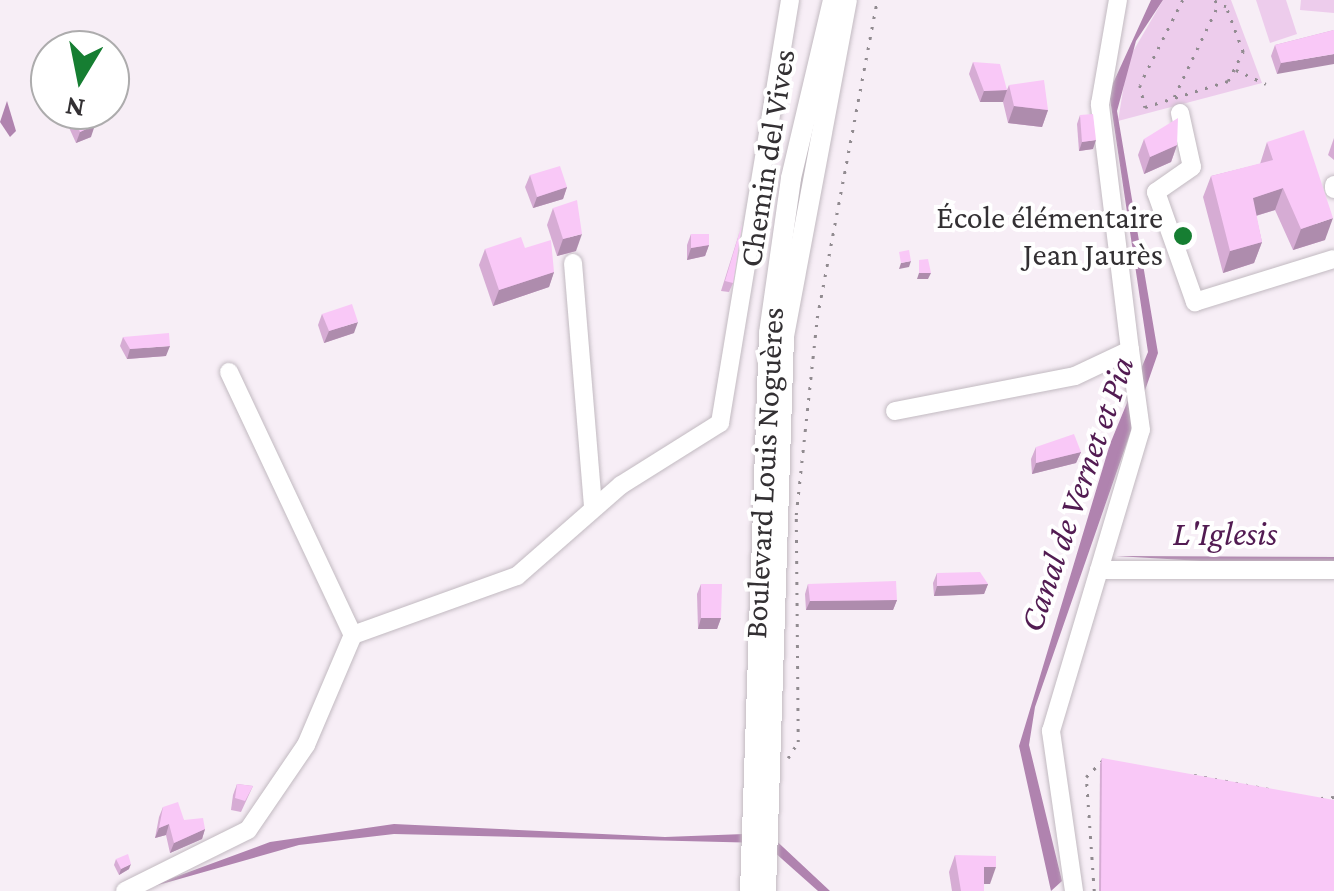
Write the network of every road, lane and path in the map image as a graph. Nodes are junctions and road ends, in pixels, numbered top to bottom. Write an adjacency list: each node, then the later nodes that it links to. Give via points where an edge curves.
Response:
1 (790, 0): 17 (street, Chemin del Vives, via 728,405 713,429)
2 (833, 0): 27 (main road, Boulevard Louis Noguères, via 791,178 769,333)
3 (847, 0): 27 (main road, Boulevard Louis Noguères, via 784,336)
4 (877, 0): 22 (path, via 817,318 796,515 798,742)
5 (1118, 0): 14 (street, via 1100,104)
6 (1183, 0): 11 (path, via 1140,86 1145,107)
7 (1212, 0): 8 (path)
8 (1219, 4): 9 (path, via 1243,52); 11 (path)
9 (1234, 69): 10 (path); 11 (path, via 1228,82)
10 (1266, 84)
11 (1176, 106): 12 (street, via 1192,167 1156,192 1195,302)
12 (1334, 259)
13 (573, 263): 17 (street)
14 (1130, 350): 16 (street, via 1122,362 1075,376); 18 (street, via 1144,403)
15 (229, 372): 20 (street)
16 (896, 411)
17 (593, 507): 20 (street, Chemin del Vives, via 517,576)
18 (1099, 570): 19 (street); 32 (street, via 1051,730)
19 (1334, 570)
20 (353, 636): 29 (street, via 306,746 248,830)
21 (1121, 764): 33 (path, via 1102,761 1086,777)
22 (780, 770)
23 (1177, 772): 24 (path)
24 (1279, 792)
25 (1334, 797): 26 (path)
26 (1317, 798)
27 (759, 820): 28 (main road, Boulevard Louis Noguères)
28 (758, 853): 30 (main road, Boulevard Louis Noguères); 31 (main road, Boulevard Louis Noguères)
29 (126, 891)
30 (750, 891)
31 (766, 891)
32 (1074, 891)
33 (1094, 891)

